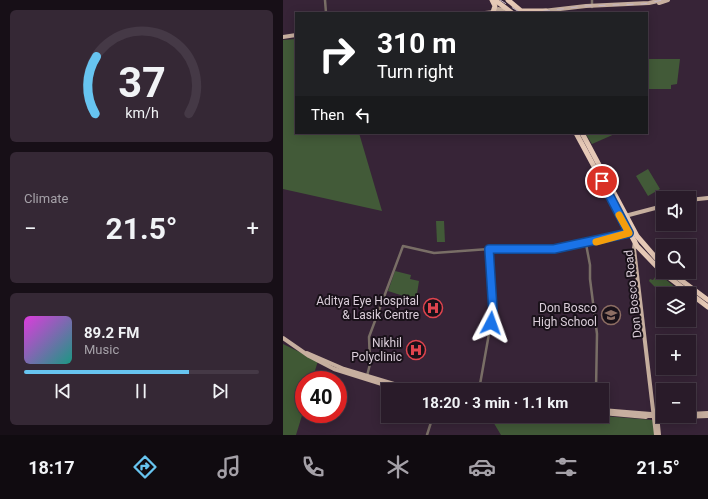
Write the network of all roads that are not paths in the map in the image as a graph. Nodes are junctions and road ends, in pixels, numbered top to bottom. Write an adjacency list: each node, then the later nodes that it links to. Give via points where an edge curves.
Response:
1 (325, 0): 10 (street)
2 (491, 0): 11 (highway, via 495,6)
3 (495, 0): 12 (highway)
4 (506, 0): 13 (highway); 14 (highway, via 521,11)
5 (591, 0): 8 (street)
6 (662, 0): 8 (main road)
7 (668, 0): 8 (main road, via 650,5)
8 (592, 6): 14 (main road)
9 (503, 11): 11 (main road, via 498,9)
10 (326, 12)
11 (493, 12)
12 (511, 12)
13 (519, 12)
14 (546, 12)
15 (295, 37): 16 (main road)
16 (283, 38)
17 (577, 134): 23 (highway)
18 (582, 134): 23 (highway)
19 (708, 199): 20 (main road)
20 (696, 200)
21 (656, 209): 23 (main road)
22 (656, 209): 24 (main road, via 633,215)
23 (624, 217): 24 (highway); 25 (highway)
24 (632, 226): 26 (highway)
25 (629, 233): 26 (highway); 27 (street)
26 (637, 241): 29 (highway); 30 (main road, Don Bosco Road); 31 (highway); 48 (main road, Don Bosco Road)
27 (586, 244): 28 (street, via 554,249); 40 (street, via 597,334)
28 (489, 249): 36 (street, via 434,253 403,246 369,337 370,364); 39 (street, via 493,311)
29 (643, 253): 30 (highway); 34 (highway, via 663,273)
30 (637, 255): 48 (main road, Don Bosco Road)
31 (656, 259)
32 (680, 279): 33 (highway)
33 (708, 300)
34 (708, 307)
35 (283, 338): 36 (main road, via 306,353)
36 (367, 378): 37 (main road); 38 (main road)
37 (381, 383)
38 (387, 383)
39 (480, 383)
40 (596, 383)
41 (609, 413): 48 (main road)
42 (609, 413): 44 (main road)
43 (708, 414): 46 (main road); 47 (main road)
44 (643, 415): 45 (main road, bridge); 49 (main road, bridge)
45 (656, 415)
46 (696, 415)
47 (696, 415)
48 (656, 416)
49 (656, 416)
50 (431, 423): 52 (street)
51 (656, 423): 53 (main road)
52 (427, 435)
53 (657, 435)

